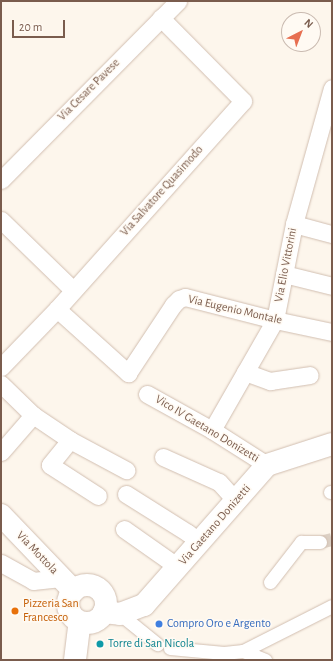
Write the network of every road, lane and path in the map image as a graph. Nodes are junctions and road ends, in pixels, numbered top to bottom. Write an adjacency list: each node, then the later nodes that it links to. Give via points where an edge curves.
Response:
1 (178, 1): 2 (street, Via Cesare Pavese)
2 (161, 18): 5 (street, Via Cesare Pavese); 11 (street, Via Salvatore Quasimodo, via 243,101)
3 (332, 88): 4 (street, Via Elio Vittorini)
4 (327, 122): 7 (street, Via Elio Vittorini)
5 (1, 180)
6 (1, 220): 11 (street)
7 (294, 224): 8 (street); 9 (street, Via Elio Vittorini)
8 (332, 234)
9 (284, 274): 10 (street); 13 (street, Via Elio Vittorini)
10 (332, 286)
11 (73, 290): 12 (street, Via Salvatore Quasimodo)
12 (57, 309): 13 (street, Via Eugenio Montale, via 128,373 179,299 185,297); 15 (street, Via Salvatore Quasimodo)
13 (275, 320): 14 (street, Via Eugenio Montale); 16 (street, Via Elio Vittorini)
14 (332, 332)
15 (2, 364)
16 (245, 372): 17 (street, via 270,381); 21 (street, Via Elio Vittorini)
17 (310, 375)
18 (1, 384): 20 (street)
19 (147, 394): 21 (street, Vico IV Gaetano Donizetti)
20 (33, 415): 22 (street); 24 (street)
21 (212, 430): 26 (street, Vico IV Gaetano Donizetti)
22 (70, 440): 27 (street); 29 (street, via 50,465)
23 (332, 444): 26 (street)
24 (1, 452)
25 (163, 457): 30 (street, via 218,482)
26 (267, 465): 30 (street, Via Gaetano Donizetti)
27 (126, 470)
28 (126, 494): 33 (street)
29 (98, 496)
30 (236, 500): 33 (street, Via Gaetano Donizetti)
31 (1, 515): 38 (street, Via Mottola)
32 (124, 529): 36 (street)
33 (199, 542): 36 (street, Via Gaetano Donizetti)
34 (320, 542): 37 (street, via 301,542)
35 (1, 563): 38 (street, via 32,581)
36 (178, 567): 40 (street, Via Gaetano Donizetti, via 144,605)
37 (270, 582)
38 (67, 584): 40 (street, via 97,588 104,595); 41 (street, via 68,606 72,615)
39 (332, 606): 44 (street)
40 (112, 613): 41 (street, Via Gaetano Donizetti, via 91,622); 42 (street)
41 (80, 622): 45 (street)
42 (157, 644)
43 (177, 652): 44 (street)
44 (243, 652): 46 (street)
45 (75, 660)
46 (265, 660)

